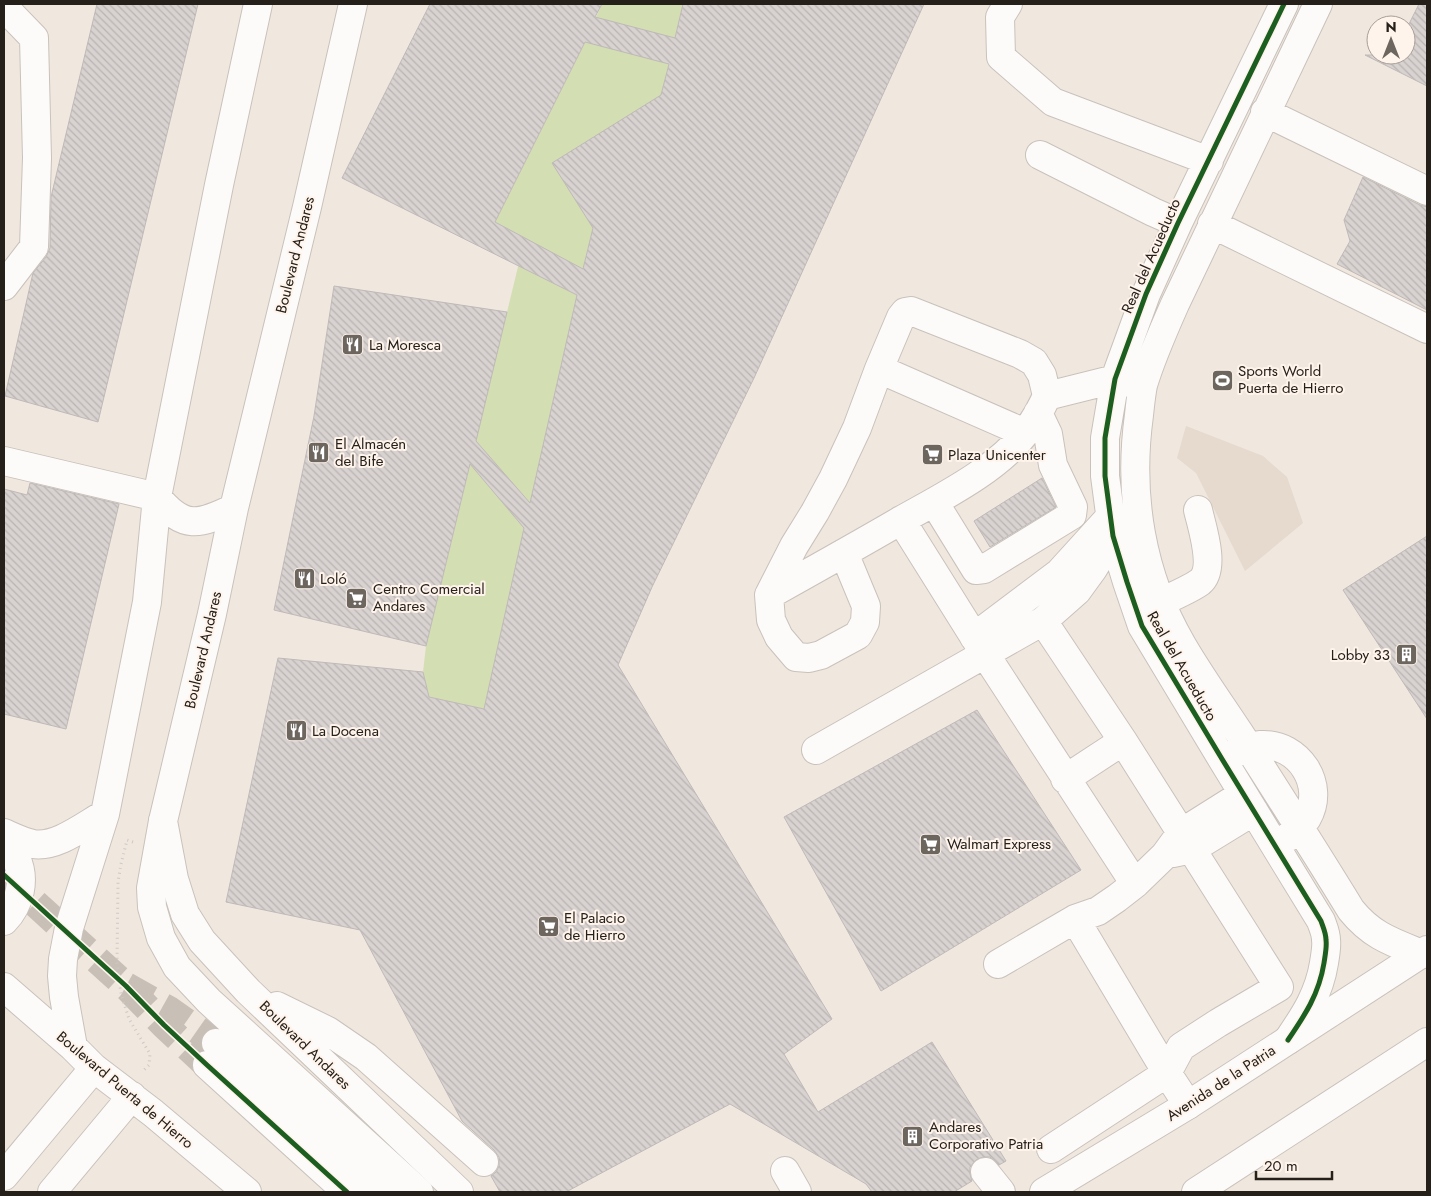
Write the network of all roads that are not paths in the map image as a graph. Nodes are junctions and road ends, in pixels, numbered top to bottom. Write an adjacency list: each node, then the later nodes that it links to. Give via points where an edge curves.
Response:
1 (258, 4): 20 (street)
2 (353, 4): 23 (street, Boulevard Andares)
3 (1008, 4): 9 (street, via 1000,18 1001,56 1053,102)
4 (1284, 4): 9 (street, Real del Acueducto)
5 (1318, 4): 7 (street, Real del Acueducto)
6 (4, 7): 13 (street, via 34,38 37,158 34,247)
7 (1266, 112): 10 (street); 12 (street, Real del Acueducto)
8 (1040, 155): 11 (street)
9 (1208, 161): 11 (street, Real del Acueducto)
10 (1427, 191)
11 (1178, 223): 16 (street, Real del Acueducto, via 1146,294)
12 (1212, 224): 14 (street); 17 (street, Real del Acueducto, via 1174,304)
13 (4, 286)
14 (1427, 329)
15 (879, 369): 18 (street); 18 (street, via 901,317 911,311 1034,362 1042,375); 30 (street, via 833,479)
16 (1115, 379): 17 (street); 18 (street); 26 (street, Real del Acueducto, via 1105,438 1105,476)
17 (1143, 386): 21 (street, Real del Acueducto, via 1135,441)
18 (1037, 414): 22 (street, via 1003,456); 22 (street, via 1048,434 1054,465 1073,507 1072,515 984,569 976,570)
19 (4, 461): 20 (street)
20 (157, 497): 23 (street, via 182,519 199,522); 27 (street)
21 (1136, 497): 26 (street); 31 (street, Real del Acueducto, via 1144,552)
22 (934, 502): 25 (street)
23 (234, 508): 29 (street, Boulevard Andares)
24 (1198, 510): 31 (street, via 1208,550 1208,567 1201,581)
25 (901, 520): 28 (street); 33 (street)
26 (1112, 526): 32 (street, via 1093,569 1077,591); 33 (street); 37 (street, Real del Acueducto, via 1142,626)
27 (153, 539): 29 (street, via 183,528 196,530 202,532); 40 (street, via 147,602)
28 (844, 553): 30 (street); 30 (street, via 866,606 865,622 858,634 821,655 796,657 779,637 771,620)
29 (223, 555): 41 (street, Boulevard Andares)
30 (769, 595)
31 (1162, 602): 35 (street, Real del Acueducto, via 1182,645)
32 (1043, 622): 33 (street); 34 (street)
33 (979, 645): 36 (street); 38 (street)
34 (1123, 741): 38 (street); 45 (street)
35 (1248, 748): 37 (street); 42 (street, Real del Acueducto); 42 (street, via 1274,746 1297,757 1305,766 1311,778 1312,805)
36 (816, 750)
37 (1222, 759): 39 (street, Real del Acueducto)
38 (1065, 779): 47 (street)
39 (1249, 802): 45 (street); 46 (street, Real del Acueducto)
40 (105, 814): 43 (street, via 47,844 34,844); 56 (street, via 69,928 63,960 64,997)
41 (163, 821): 53 (street, Boulevard Andares, via 174,879 185,914 202,940); 68 (street, via 150,888 161,938 177,967)
42 (1300, 828): 46 (street); 50 (street, Real del Acueducto, via 1361,922 1386,939)
43 (4, 833)
44 (4, 837): 49 (street, via 16,859 21,885 13,910)
45 (1187, 841): 47 (street, via 1165,855); 58 (street, via 1279,987 1181,1047)
46 (1276, 848): 54 (street, Real del Acueducto, via 1321,921 1326,939 1322,975 1316,992)
47 (1134, 884): 48 (street, via 1098,911)
48 (1075, 919): 51 (street); 58 (street)
49 (4, 921)
50 (1426, 952): 54 (street, Avenida de la Patria)
51 (998, 964)
52 (4, 987): 56 (street, Boulevard Puerta de Hierro)
53 (248, 991): 62 (street, via 328,1031 366,1056); 69 (street, Boulevard Andares)
54 (1288, 1040): 60 (street, Avenida de la Patria)
55 (1427, 1042): 71 (street)
56 (73, 1047): 57 (street, Boulevard Puerta de Hierro)
57 (94, 1068): 59 (street, Boulevard Puerta de Hierro); 63 (street)
58 (1167, 1072): 60 (street); 61 (street)
59 (128, 1093): 64 (street); 65 (street, Boulevard Puerta de Hierro)
60 (1188, 1105): 70 (street, Avenida de la Patria)
61 (1051, 1150)
62 (484, 1162)
63 (4, 1176)
64 (52, 1192)
65 (248, 1192)
66 (347, 1192): 67 (street, via 211,1054)
67 (383, 1192)
68 (419, 1192)
69 (459, 1192)
70 (1044, 1192)
71 (1196, 1192)

